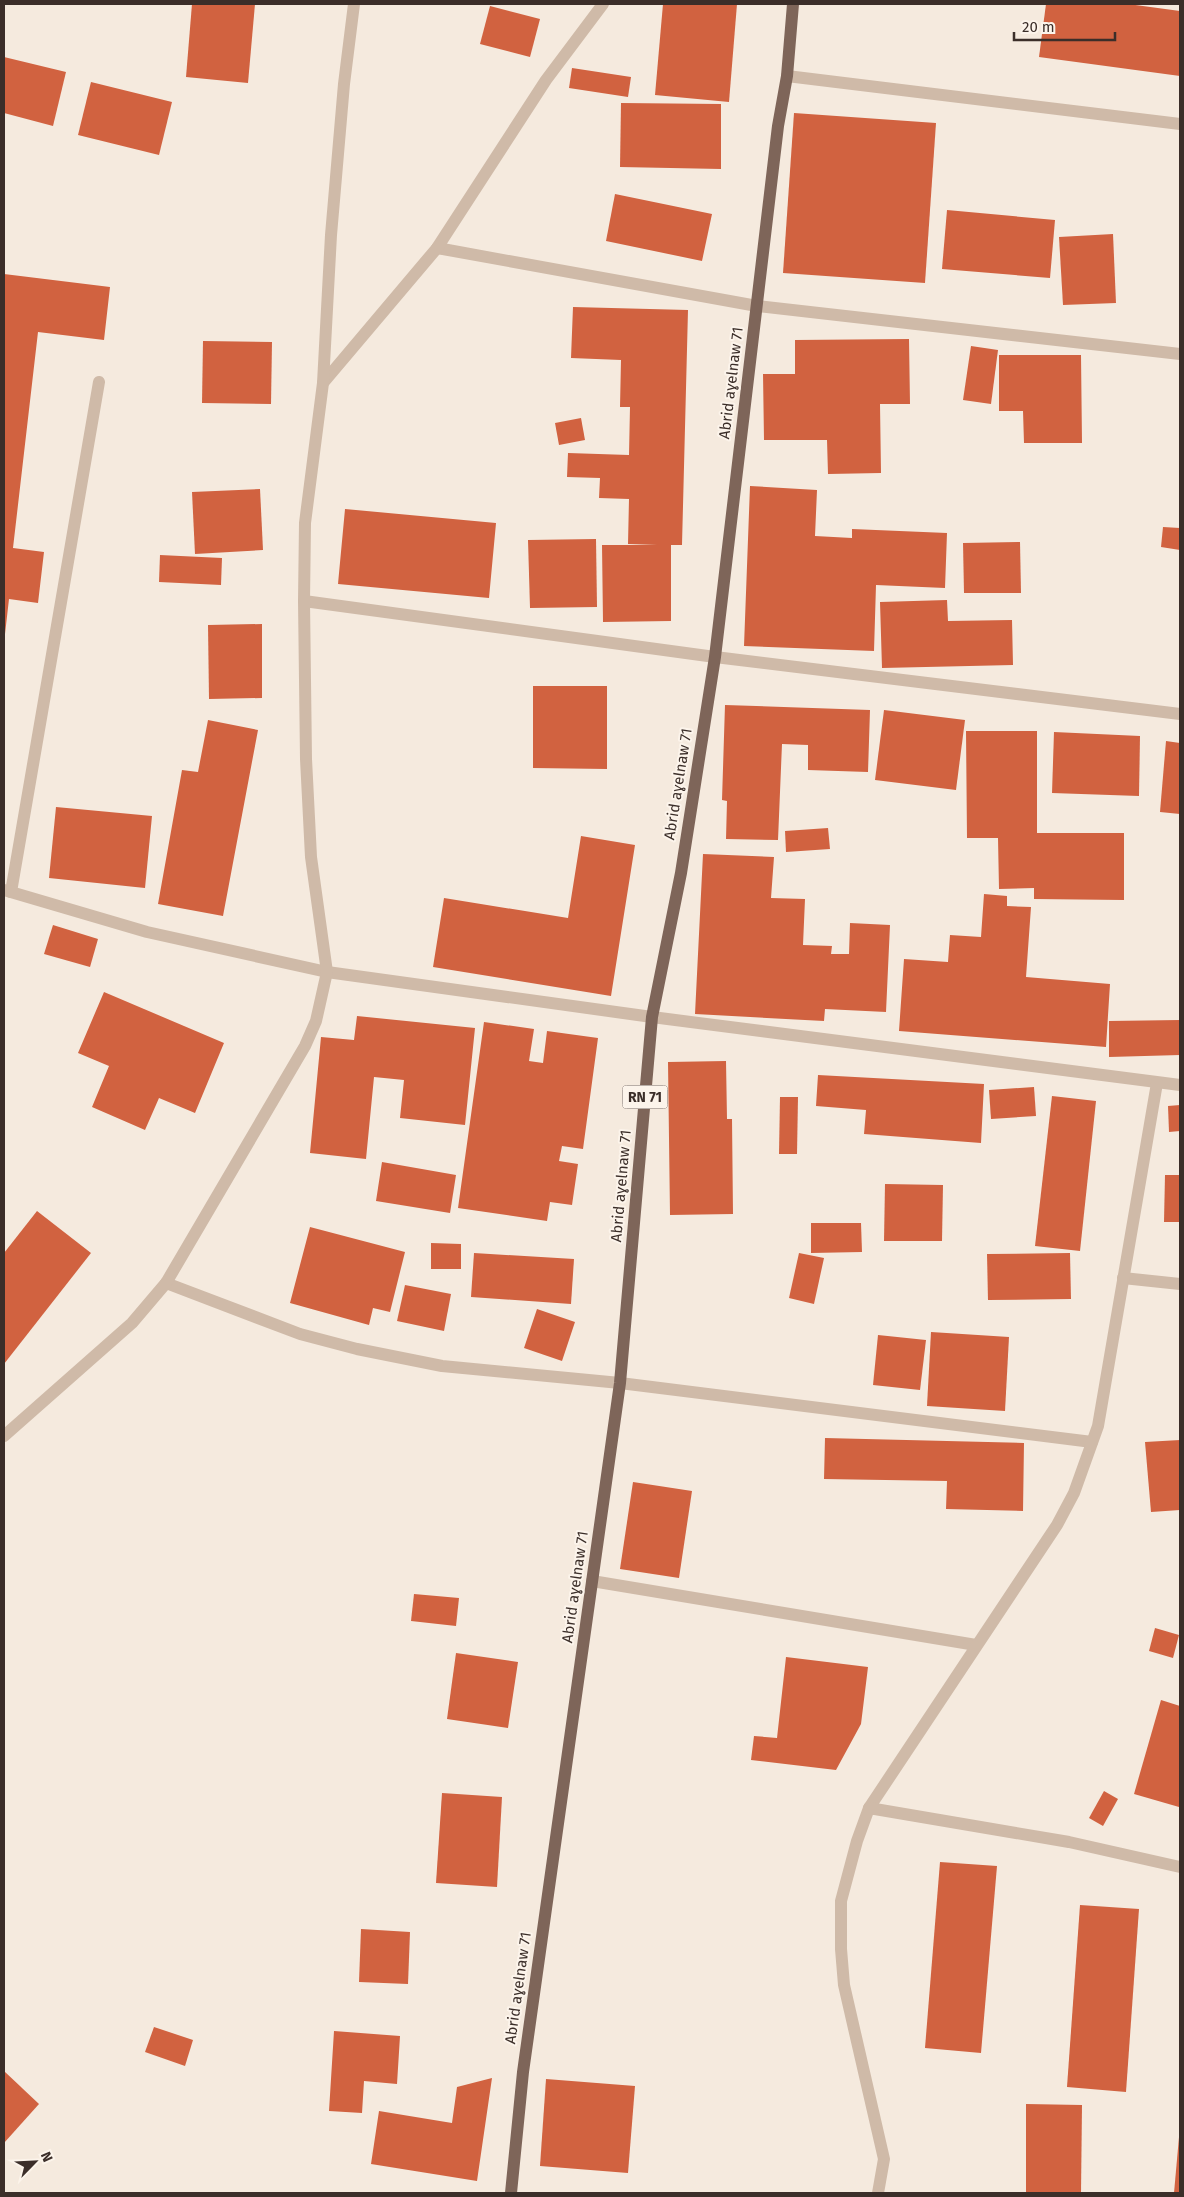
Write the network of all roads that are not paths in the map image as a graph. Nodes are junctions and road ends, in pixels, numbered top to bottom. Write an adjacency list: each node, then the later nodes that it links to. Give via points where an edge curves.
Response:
1 (354, 4): 10 (street, via 332,226)
2 (603, 4): 6 (street, via 546,80)
3 (793, 4): 4 (main road, Abrid aɣelnaw 71 / RN 71)
4 (787, 76): 5 (street); 7 (main road, Abrid aɣelnaw 71 / RN 71)
5 (1180, 124)
6 (437, 248): 7 (street); 10 (street)
7 (757, 306): 8 (street); 12 (main road, Abrid aɣelnaw 71 / RN 71)
8 (1180, 354)
9 (99, 382): 14 (street)
10 (323, 383): 11 (street, via 305,522)
11 (304, 600): 12 (street); 15 (street, via 311,857)
12 (715, 657): 13 (street); 16 (main road, Abrid aɣelnaw 71 / RN 71, via 681,873)
13 (1180, 714)
14 (7, 891): 15 (street, via 147,932)
15 (327, 972): 16 (street); 20 (street, via 316,1021 305,1046)
16 (652, 1017): 17 (street); 22 (main road, Abrid aɣelnaw 71 / RN 71)
17 (1157, 1083): 18 (street); 19 (street)
18 (1180, 1085)
19 (1123, 1278): 21 (street); 24 (street, via 1098,1426)
20 (166, 1283): 22 (street, via 292,1331 357,1348 442,1366); 23 (street, via 132,1323)
21 (1180, 1284)
22 (620, 1383): 24 (street); 25 (main road, Abrid aɣelnaw 71 / RN 71)
23 (5, 1432)
24 (1092, 1442): 26 (street, via 1074,1493 1056,1525)
25 (592, 1581): 26 (street); 29 (main road, Abrid aɣelnaw 71 / RN 71, via 523,2072)
26 (976, 1645): 27 (street)
27 (869, 1808): 28 (street, via 1069,1842); 30 (street, via 841,1901 842,1949 844,1985 884,2158)
28 (1180, 1867)
29 (511, 2193)
30 (878, 2193)

